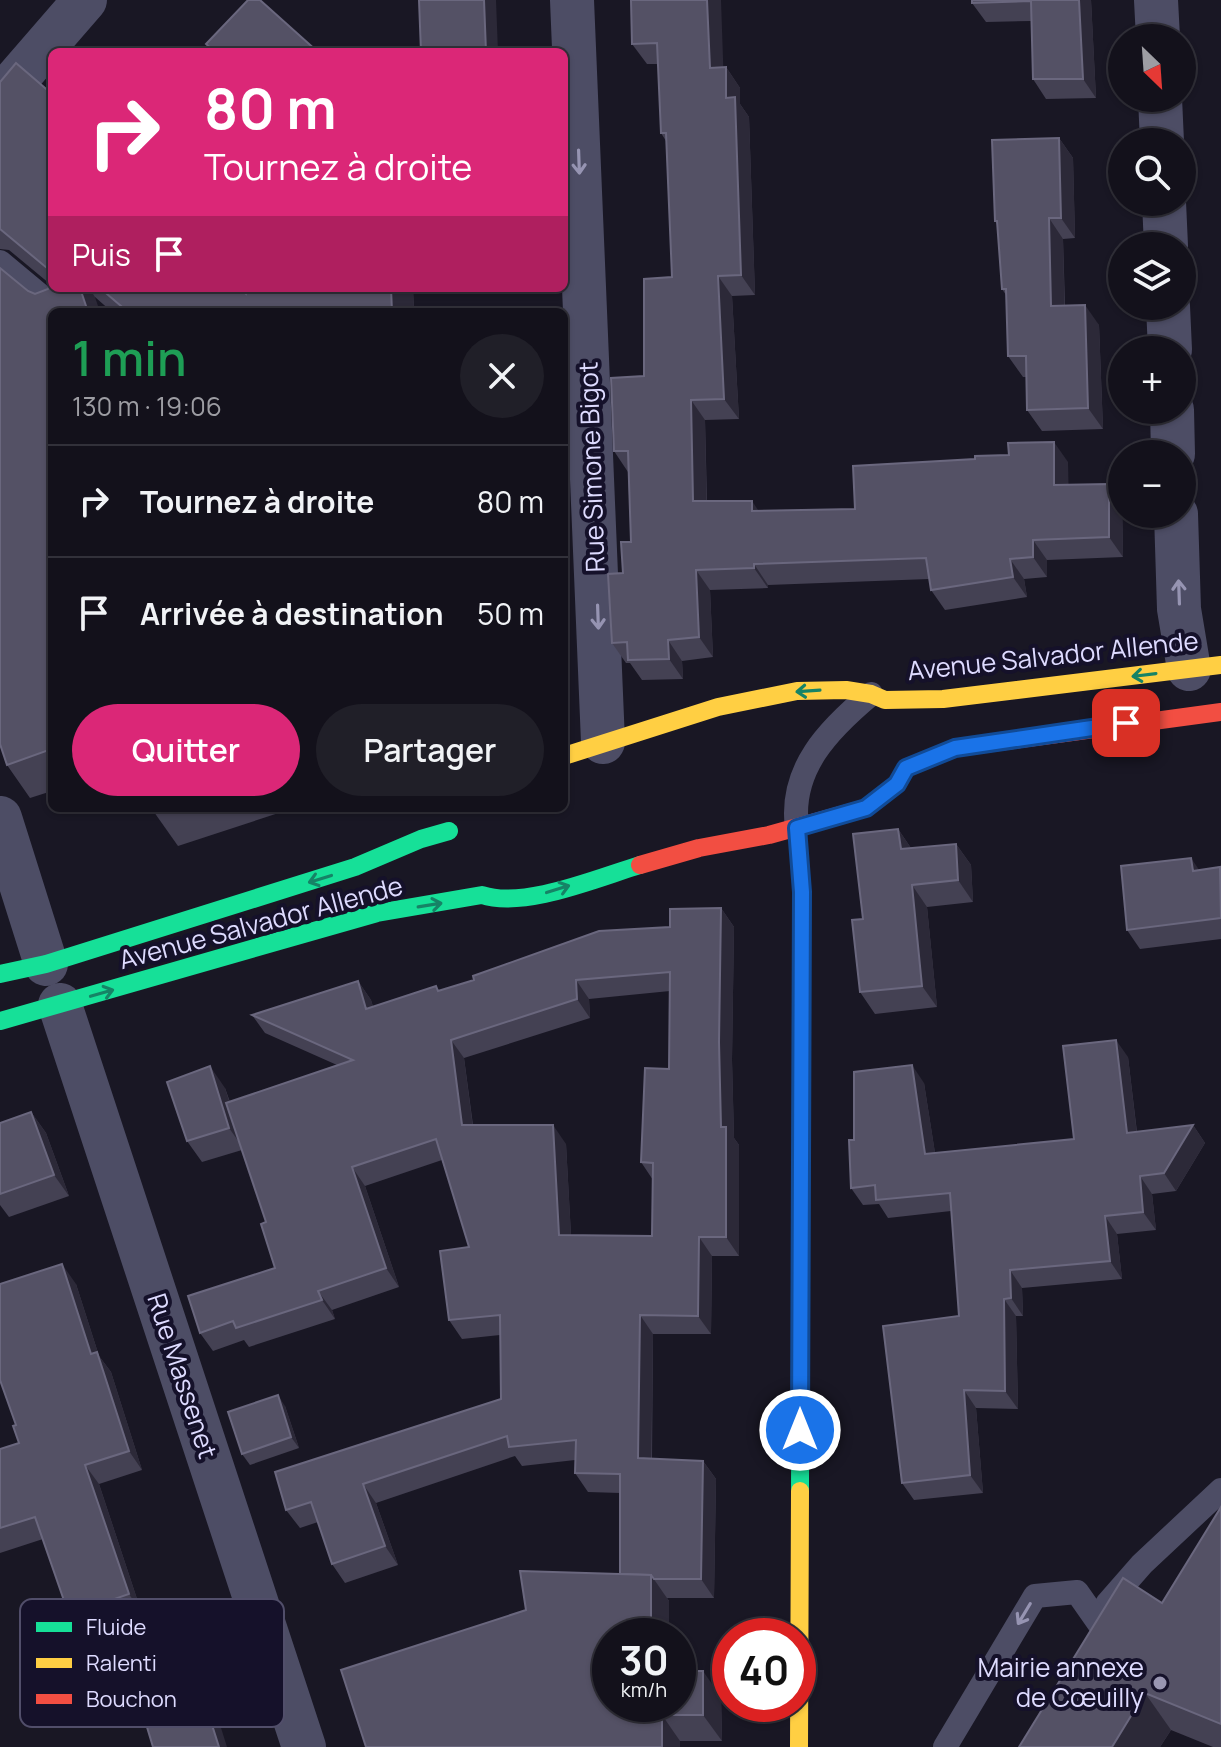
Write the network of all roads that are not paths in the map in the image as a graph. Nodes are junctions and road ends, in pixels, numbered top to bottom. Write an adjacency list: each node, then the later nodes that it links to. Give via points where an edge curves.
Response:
1 (85, 0): 5 (street)
2 (572, 0): 14 (street, Rue Simone Bigot, one-way to 14)
3 (1156, 0): 4 (street)
4 (1157, 24)
5 (0, 98)
6 (0, 262): 7 (lane)
7 (55, 308)
8 (1176, 528): 9 (street, one-way to 8, via 1179,609)
9 (1205, 667): 10 (main road, Avenue Salvador Allende, one-way to 10, via 943,699)
10 (878, 697): 12 (main road); 14 (main road, Avenue Salvador Allende, one-way to 14, via 846,690 797,691 718,707); 18 (lane, via 848,714 819,743 803,770)
11 (1221, 712): 15 (main road, Avenue Salvador Allende, via 955,748)
12 (905, 719)
13 (909, 742): 15 (main road)
14 (584, 749)
15 (906, 768): 18 (main road, Avenue Salvador Allende, via 897,784 866,808)
16 (455, 812): 21 (main road, Avenue Salvador Allende, one-way to 21, via 449,838 421,839 355,867)
17 (0, 818): 21 (street)
18 (797, 828): 20 (main road, Avenue Salvador Allende, one-way to 18, via 512,900 542,894 699,848); 31 (main road, via 802,892)
19 (462, 876): 20 (main road)
20 (482, 895): 23 (main road, Avenue Salvador Allende, one-way to 20, via 377,913)
21 (46, 964): 22 (main road, Avenue Salvador Allende)
22 (0, 974)
23 (60, 1005): 24 (main road, Avenue Salvador Allende); 26 (street, Rue Massenet)
24 (0, 1021)
25 (1221, 1490): 27 (lane, via 1142,1564)
26 (255, 1599)
27 (1095, 1618): 28 (lane, via 1105,1632); 32 (lane, one-way to 32, via 1077,1592 1035,1596)
28 (1083, 1669)
29 (284, 1686): 30 (street, Rue Massenet)
30 (304, 1747)
31 (799, 1747)
32 (945, 1747)

